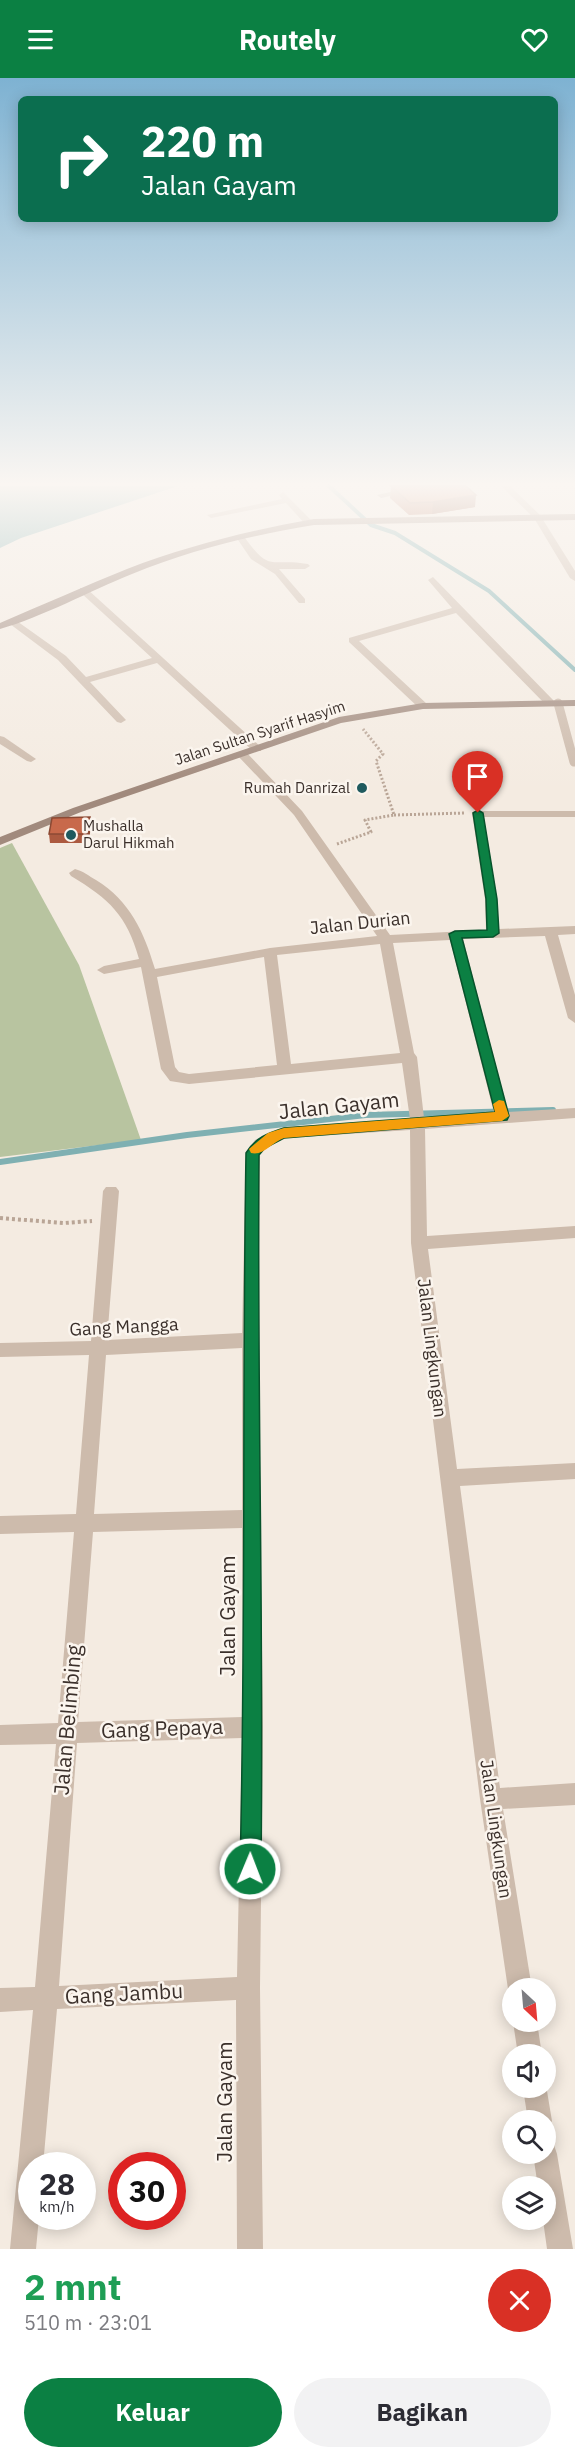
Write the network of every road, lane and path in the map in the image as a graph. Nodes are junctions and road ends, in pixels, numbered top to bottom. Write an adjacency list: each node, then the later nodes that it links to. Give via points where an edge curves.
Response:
1 (93, 587): 4 (street)
2 (291, 587): 5 (street)
3 (439, 587): 6 (street)
4 (83, 591): 7 (street); 9 (street)
5 (302, 601)
6 (458, 609): 11 (street); 13 (street, via 352,640)
7 (11, 621): 8 (street); 10 (street, via 62,658)
8 (0, 626)
9 (160, 660): 10 (street); 17 (street)
10 (82, 681): 15 (street)
11 (554, 703): 12 (street, Jalan Sultan Syarif Hasyim); 13 (street, Jalan Sultan Syarif Hasyim); 20 (lane)
12 (575, 703)
13 (423, 706): 14 (street, Jalan Sultan Syarif Hasyim)
14 (353, 717): 17 (street, Jalan Sultan Syarif Hasyim); 23 (path, via 383,754 376,761)
15 (121, 720)
16 (0, 739): 19 (street)
17 (257, 749): 18 (street, Jalan Sultan Syarif Hasyim)
18 (242, 754): 24 (street, Jalan Sultan Syarif Hasyim); 25 (street, Jalan Lingkungan, via 298,813)
19 (31, 759)
20 (574, 762)
21 (478, 813): 22 (street); 23 (path); 29 (street)
22 (575, 814)
23 (394, 815): 25 (path, via 365,820 371,832)
24 (2, 837)
25 (322, 849): 31 (street, Jalan Lingkungan)
26 (75, 873): 33 (street, via 115,899 126,913)
27 (550, 930): 28 (street, Jalan Durian); 29 (street, Jalan Durian); 35 (street)
28 (575, 930)
29 (493, 933): 30 (street, Jalan Durian)
30 (455, 934): 31 (street, Jalan Durian); 40 (street)
31 (386, 939): 32 (street, Jalan Durian); 36 (street, Jalan Lingkungan)
32 (270, 952): 33 (street, Jalan Durian); 37 (street)
33 (148, 968): 34 (street, Jalan Durian); 37 (street, via 168,1069 175,1077)
34 (104, 970)
35 (575, 1018)
36 (410, 1057): 37 (street); 39 (street, Jalan Lingkungan)
37 (285, 1070)
38 (575, 1113): 40 (street)
39 (417, 1114): 40 (street); 45 (street, Jalan Lingkungan); 46 (street, Jalan Gayam, via 284,1133 260,1144 253,1153)
40 (502, 1116)
41 (111, 1191): 43 (street, Jalan Belimbing)
42 (0, 1218): 43 (path, via 64,1223)
43 (109, 1220): 47 (street, Jalan Belimbing)
44 (575, 1232): 45 (street)
45 (419, 1243): 50 (street, Jalan Lingkungan)
46 (250, 1340): 47 (street, Gang Mangga); 51 (street, Jalan Gayam)
47 (98, 1348): 48 (street, Gang Mangga); 52 (street, Jalan Belimbing)
48 (0, 1350)
49 (575, 1471): 50 (street)
50 (448, 1478): 58 (street, Jalan Lingkungan)
51 (252, 1519): 52 (street); 54 (street, Jalan Gayam)
52 (84, 1522): 53 (street); 55 (street, Jalan Belimbing)
53 (0, 1525)
54 (253, 1727): 55 (street, Gang Pepaya); 60 (street, Jalan Gayam)
55 (66, 1732): 56 (street, Gang Pepaya); 61 (street, Jalan Belimbing)
56 (0, 1735)
57 (575, 1794): 58 (street)
58 (490, 1799): 59 (street, Jalan Lingkungan)
59 (518, 1978)
60 (249, 1988): 61 (street, Gang Jambu); 65 (street, Jalan Gayam)
61 (46, 1998): 62 (street, Gang Jambu); 64 (street, Jalan Belimbing)
62 (0, 2000)
63 (547, 2164): 66 (street)
64 (23, 2249)
65 (250, 2249)
66 (560, 2249)

